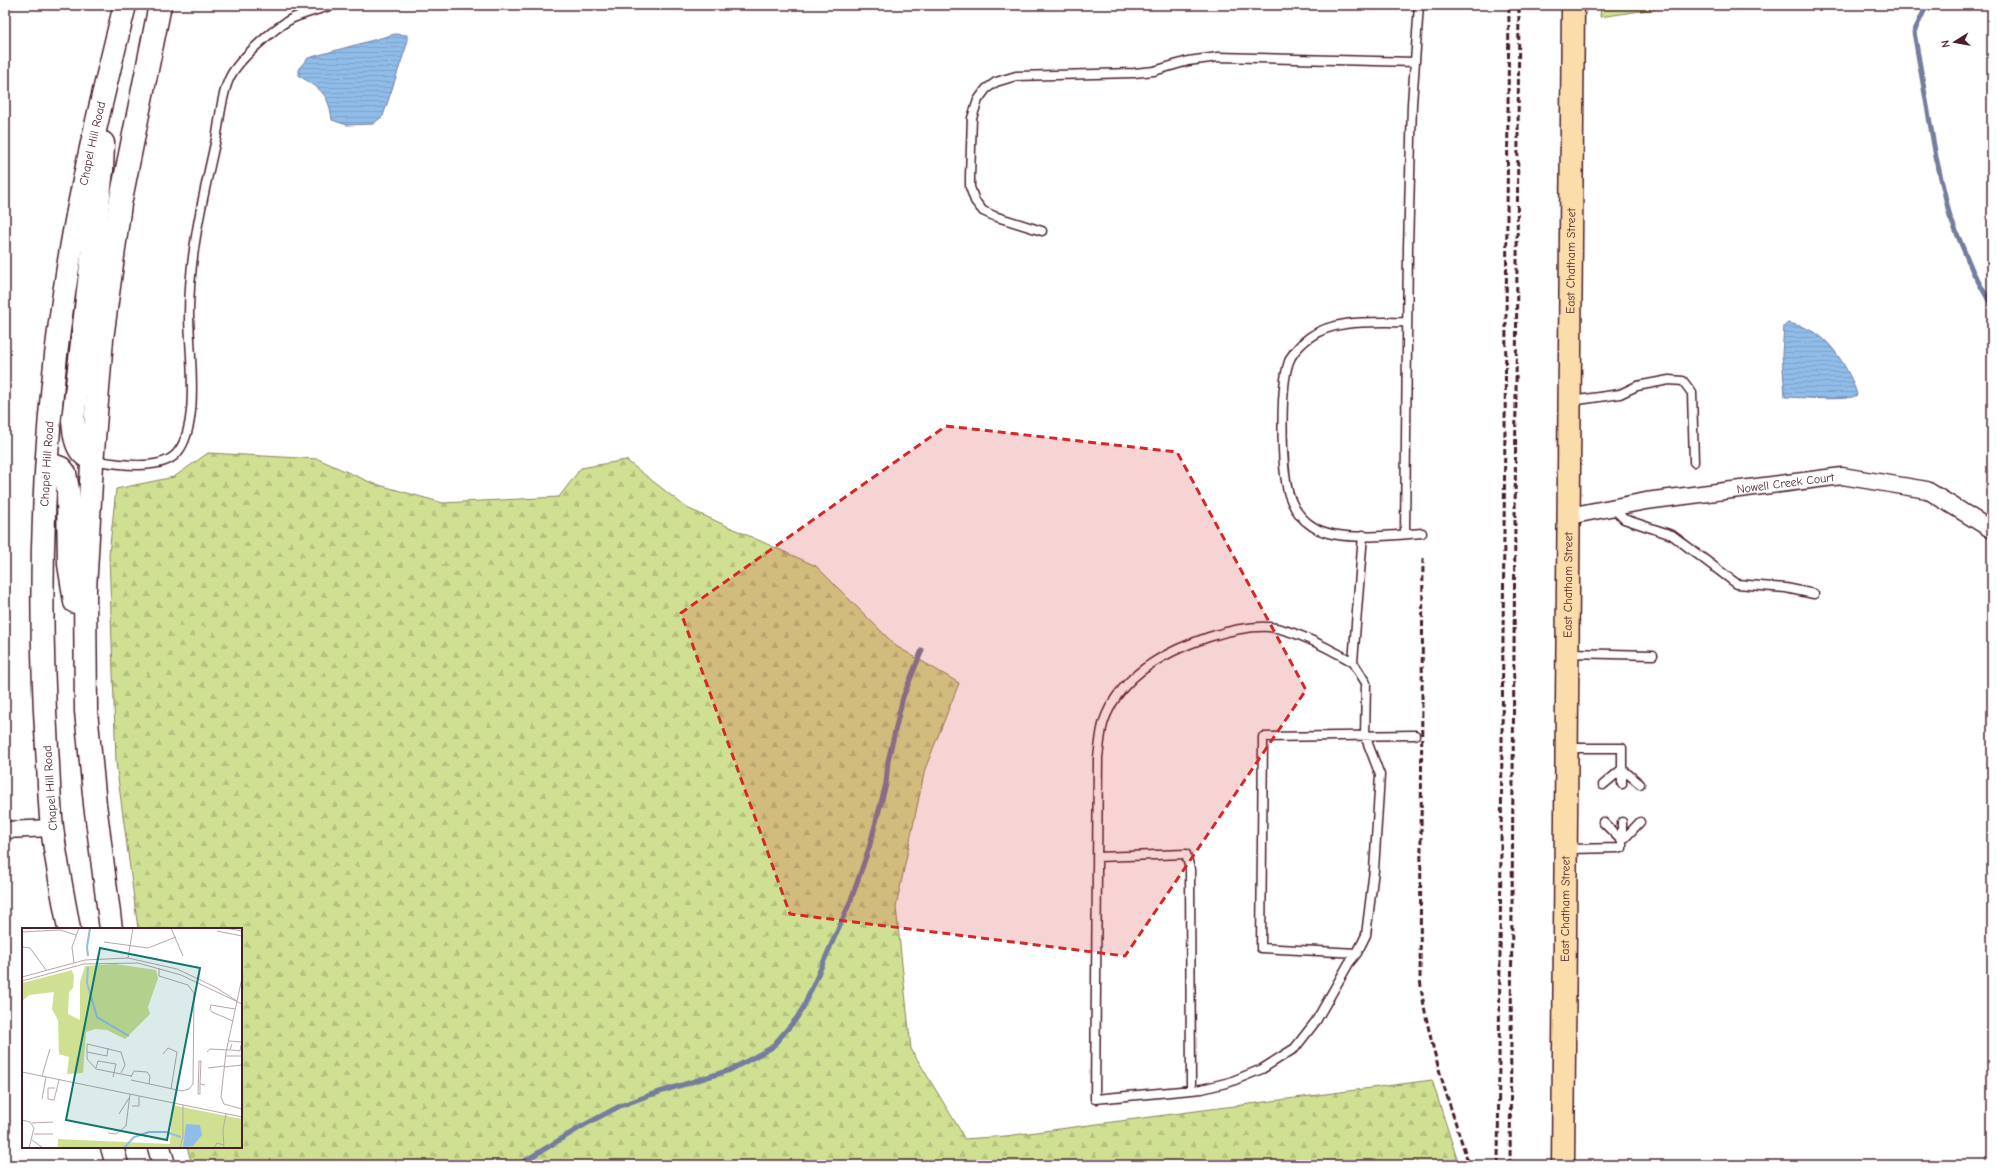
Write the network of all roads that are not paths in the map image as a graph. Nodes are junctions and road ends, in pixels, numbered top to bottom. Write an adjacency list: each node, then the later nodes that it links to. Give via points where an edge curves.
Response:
1 (125, 5): 7 (main road, Chapel Hill Road)
2 (160, 5): 11 (main road, via 120,204 102,339)
3 (333, 5): 11 (lane, via 292,19 252,49 230,78 192,263 189,313 192,394 190,425 183,443 176,454 165,462 152,465 109,463)
4 (1419, 5): 6 (lane)
5 (1573, 5): 10 (main road, East Chatham Street)
6 (1415, 62): 8 (lane, via 1218,57 1188,61 1154,71 1016,76 996,82 986,89 978,100 972,118 970,187 975,201 983,211); 9 (lane)
7 (108, 74): 11 (main road, via 102,126 102,170 73,420 76,443 82,453); 13 (main road, Chapel Hill Road, via 98,111 69,262 54,376)
8 (1042, 231)
9 (1407, 322): 18 (lane); 19 (lane, via 1342,325 1320,331 1299,347 1291,357 1286,373 1283,389 1284,476 1289,496 1297,512 1312,526 1324,532)
10 (1570, 401): 12 (lane, via 1620,394 1638,386 1669,380 1683,381 1692,393); 15 (main road, East Chatham Street)
11 (92, 459): 22 (main road, via 85,590)
12 (1694, 462)
13 (47, 463): 22 (main road, via 61,468 67,481 69,564); 35 (main road, Chapel Hill Road, via 42,580 44,696)
14 (1612, 507): 15 (street, Nowell Creek Court); 16 (street, Nowell Creek Court, via 1842,476 1926,490); 20 (lane, via 1624,519 1672,535 1737,584 1786,588)
15 (1569, 516): 21 (main road, East Chatham Street)
16 (1992, 530)
17 (1422, 533): 18 (lane)
18 (1405, 534): 19 (lane)
19 (1363, 536): 24 (lane)
20 (1814, 594)
21 (1568, 653): 23 (lane); 27 (main road, East Chatham Street)
22 (86, 656): 41 (main road, via 86,711)
23 (1653, 656)
24 (1353, 662): 26 (lane, via 1366,683); 39 (lane, via 1334,651 1270,627 1220,634 1191,643 1165,655 1142,670 1125,685 1104,721 1100,738)
25 (1415, 735): 26 (lane)
26 (1365, 736): 42 (lane, via 1380,775 1374,870 1367,927); 42 (lane, via 1263,737 1261,948)
27 (1567, 748): 28 (lane, via 1622,748); 38 (main road, East Chatham Street)
28 (1622, 769): 29 (lane); 30 (lane); 31 (lane)
29 (1603, 784)
30 (1622, 784)
31 (1640, 784)
32 (1603, 822): 37 (lane)
33 (1622, 822): 37 (lane)
34 (1640, 822): 37 (lane)
35 (52, 828): 36 (street); 40 (main road, Chapel Hill Road)
36 (5, 830)
37 (1622, 841): 38 (lane, via 1622,848)
38 (1566, 849): 48 (main road, East Chatham Street)
39 (1097, 857): 43 (lane, via 1186,854 1190,869); 43 (lane, via 1095,1099)
40 (69, 928)
41 (111, 928)
42 (1357, 952): 43 (lane, via 1316,1021 1295,1048 1262,1070 1230,1082)
43 (1191, 1090)
44 (112, 1148): 46 (main road)
45 (159, 1148): 47 (main road)
46 (117, 1165)
47 (164, 1165)
48 (1563, 1165)

